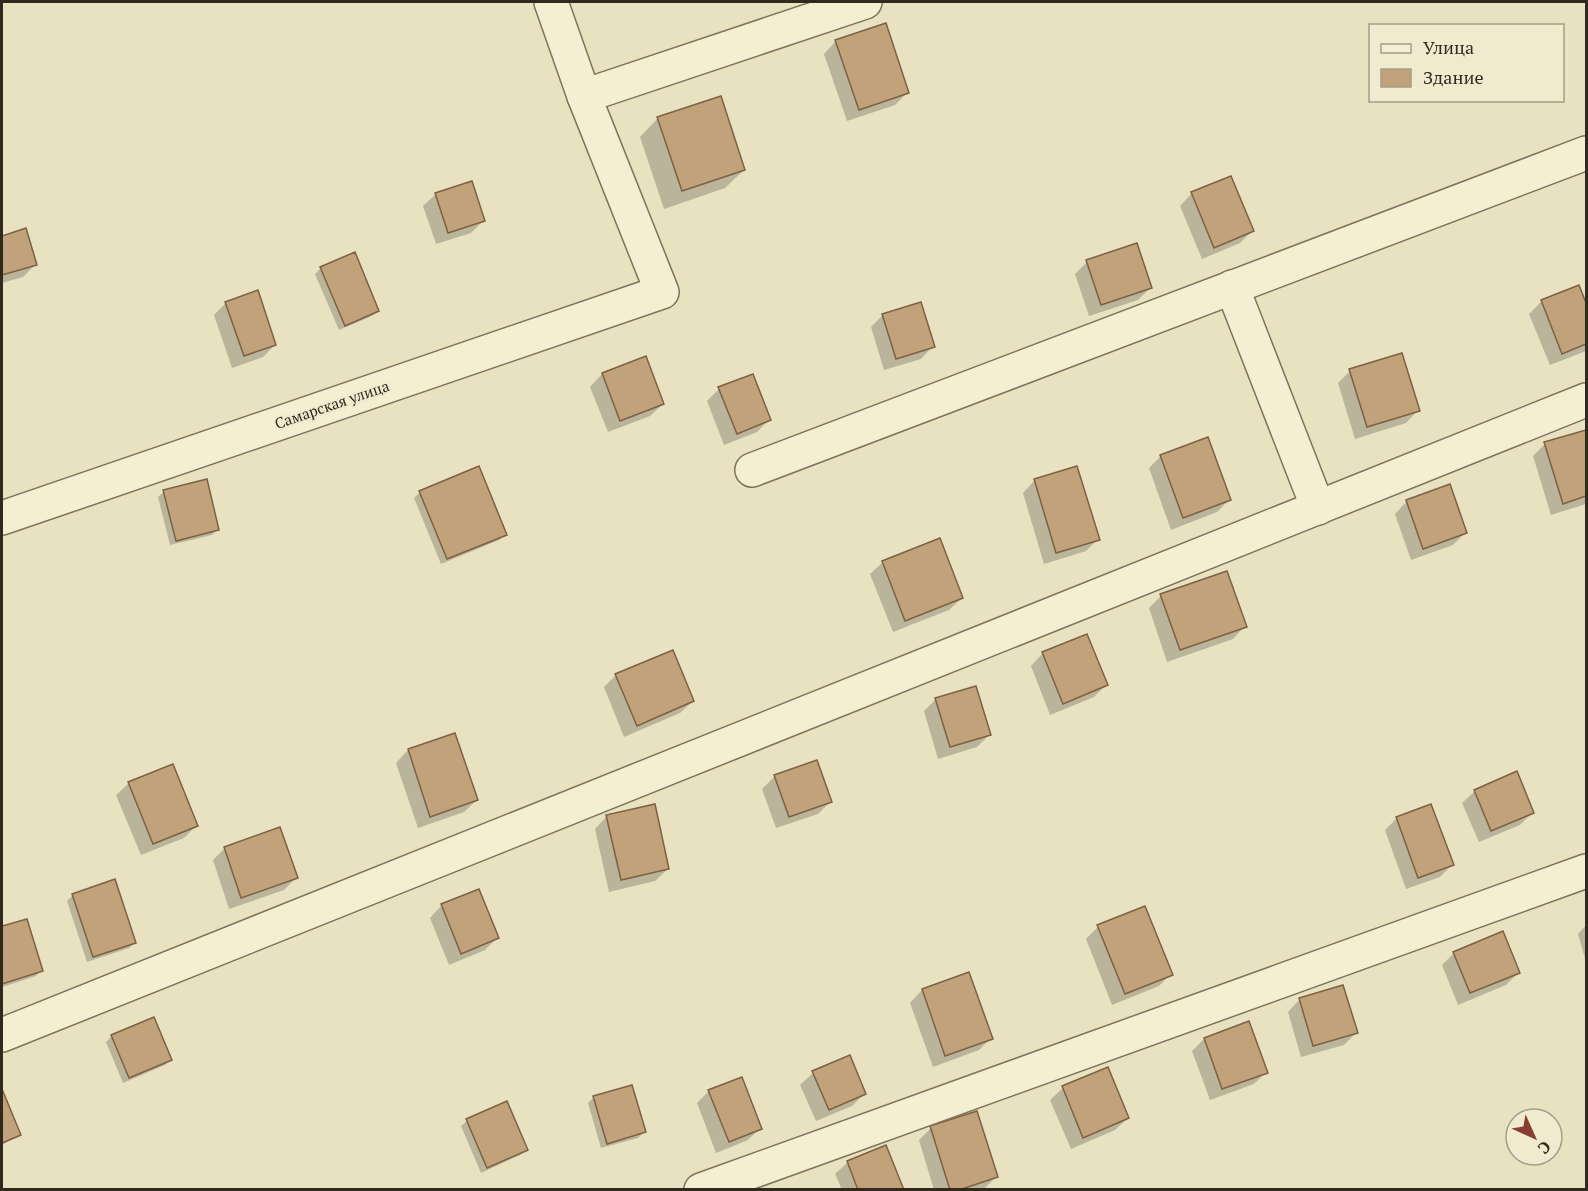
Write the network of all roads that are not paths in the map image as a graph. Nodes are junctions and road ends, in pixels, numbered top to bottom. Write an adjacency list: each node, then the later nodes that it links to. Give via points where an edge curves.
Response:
1 (551, 2): 3 (street)
2 (865, 2): 3 (street)
3 (584, 96): 9 (street, Самарская улица, via 662,292)
4 (1587, 153): 5 (street)
5 (1232, 287): 7 (street); 8 (street)
6 (1587, 400): 8 (street)
7 (752, 470)
8 (1317, 508): 11 (street)
9 (2, 518)
10 (1587, 871): 12 (street)
11 (2, 1035)
12 (736, 1183): 13 (street)
13 (701, 1190)

